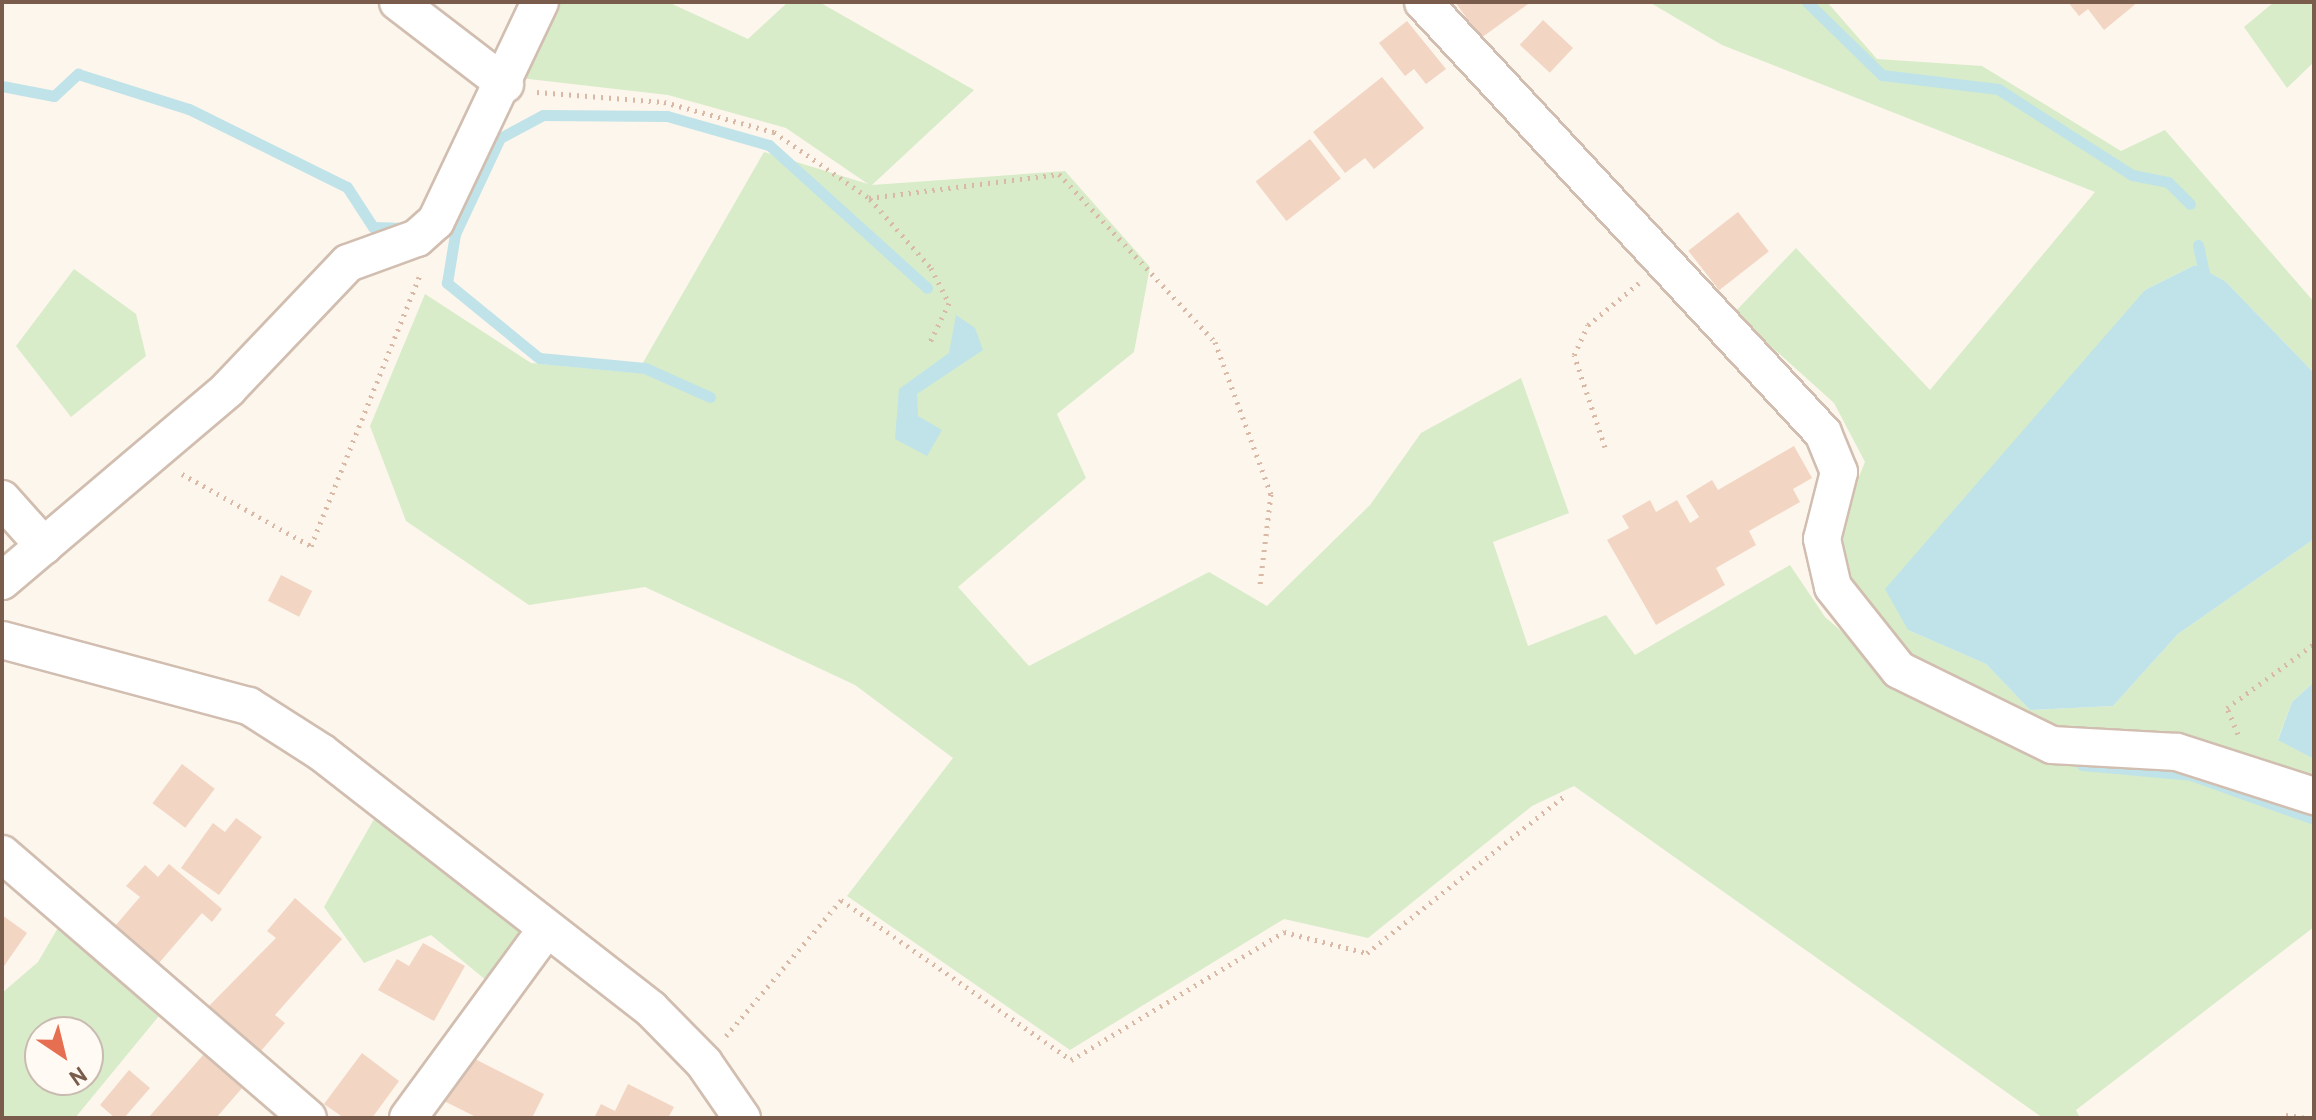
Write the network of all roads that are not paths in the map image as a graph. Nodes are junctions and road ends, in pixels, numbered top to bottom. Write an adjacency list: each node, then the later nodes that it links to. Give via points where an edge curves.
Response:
1 (398, 2): 4 (street)
2 (540, 2): 4 (street)
3 (1423, 2): 9 (street, via 1667,259 1823,433 1839,472 1822,539 1833,587 1899,670 2052,745 2177,752 2254,772)
4 (505, 84): 6 (street, via 436,221 417,238 348,263 228,389)
5 (2, 499): 6 (street)
6 (44, 546): 7 (street)
7 (2, 581)
8 (2, 640): 11 (street, via 249,706 321,752)
9 (2314, 796)
10 (2, 854): 12 (street)
11 (545, 931): 13 (street); 14 (street, via 651,1009 704,1063)
12 (308, 1118)
13 (408, 1118)
14 (742, 1118)

